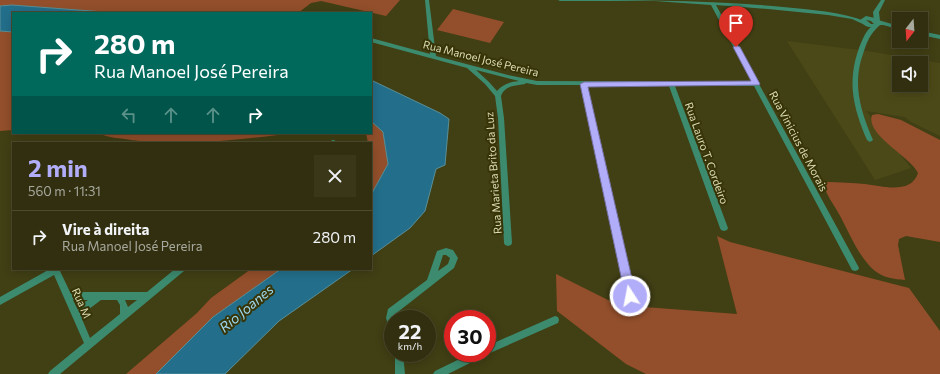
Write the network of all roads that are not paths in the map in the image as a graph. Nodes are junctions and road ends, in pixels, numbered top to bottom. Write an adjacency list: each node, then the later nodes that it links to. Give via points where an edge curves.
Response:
1 (427, 0): 13 (street)
2 (560, 0): 4 (street)
3 (882, 1): 5 (street)
4 (712, 3): 6 (street, via 804,10); 18 (street, Rua Vinicius de Morais)
5 (876, 12): 6 (street); 7 (street)
6 (866, 21): 7 (street); 9 (street)
7 (877, 23): 8 (street); 9 (street)
8 (892, 26)
9 (868, 33): 20 (street, via 857,60 854,84 859,110)
10 (928, 35): 11 (street)
11 (940, 37)
12 (372, 40): 13 (street, Rua Manoel José Pereira)
13 (433, 57): 14 (street, Rua Manoel José Pereira)
14 (468, 66): 15 (street, Rua Manoel José Pereira); 19 (street, Rua Marieta Brito da Luz)
15 (529, 82): 16 (street, Rua Manoel José Pereira); 19 (street, via 507,86 501,89)
16 (584, 84): 17 (street, Rua Manoel José Pereira); 31 (street)
17 (670, 84): 18 (street, Rua Manoel José Pereira); 21 (street, Rua Lauro T. Cordeiro)
18 (756, 84): 23 (street, Rua Vinicius de Morais)
19 (498, 96): 22 (street, Rua Marieta Brito da Luz)
20 (870, 140)
21 (724, 228)
22 (508, 243)
23 (855, 268)
24 (56, 270): 27 (street, Rua M); 32 (street)
25 (179, 270): 30 (street)
26 (431, 280): 33 (street)
27 (68, 296): 28 (street); 35 (street, Rua M)
28 (100, 296): 29 (street); 35 (street, via 86,306)
29 (119, 296): 30 (street); 34 (street, via 124,305)
30 (147, 296): 34 (street)
31 (630, 296)
32 (0, 301)
33 (394, 310)
34 (124, 315): 37 (street)
35 (77, 318): 37 (street, Rua M)
36 (555, 320): 38 (street)
37 (89, 345): 41 (street)
38 (496, 346)
39 (400, 362): 42 (street)
40 (462, 362): 43 (street)
41 (53, 374)
42 (400, 374)
43 (438, 374)

